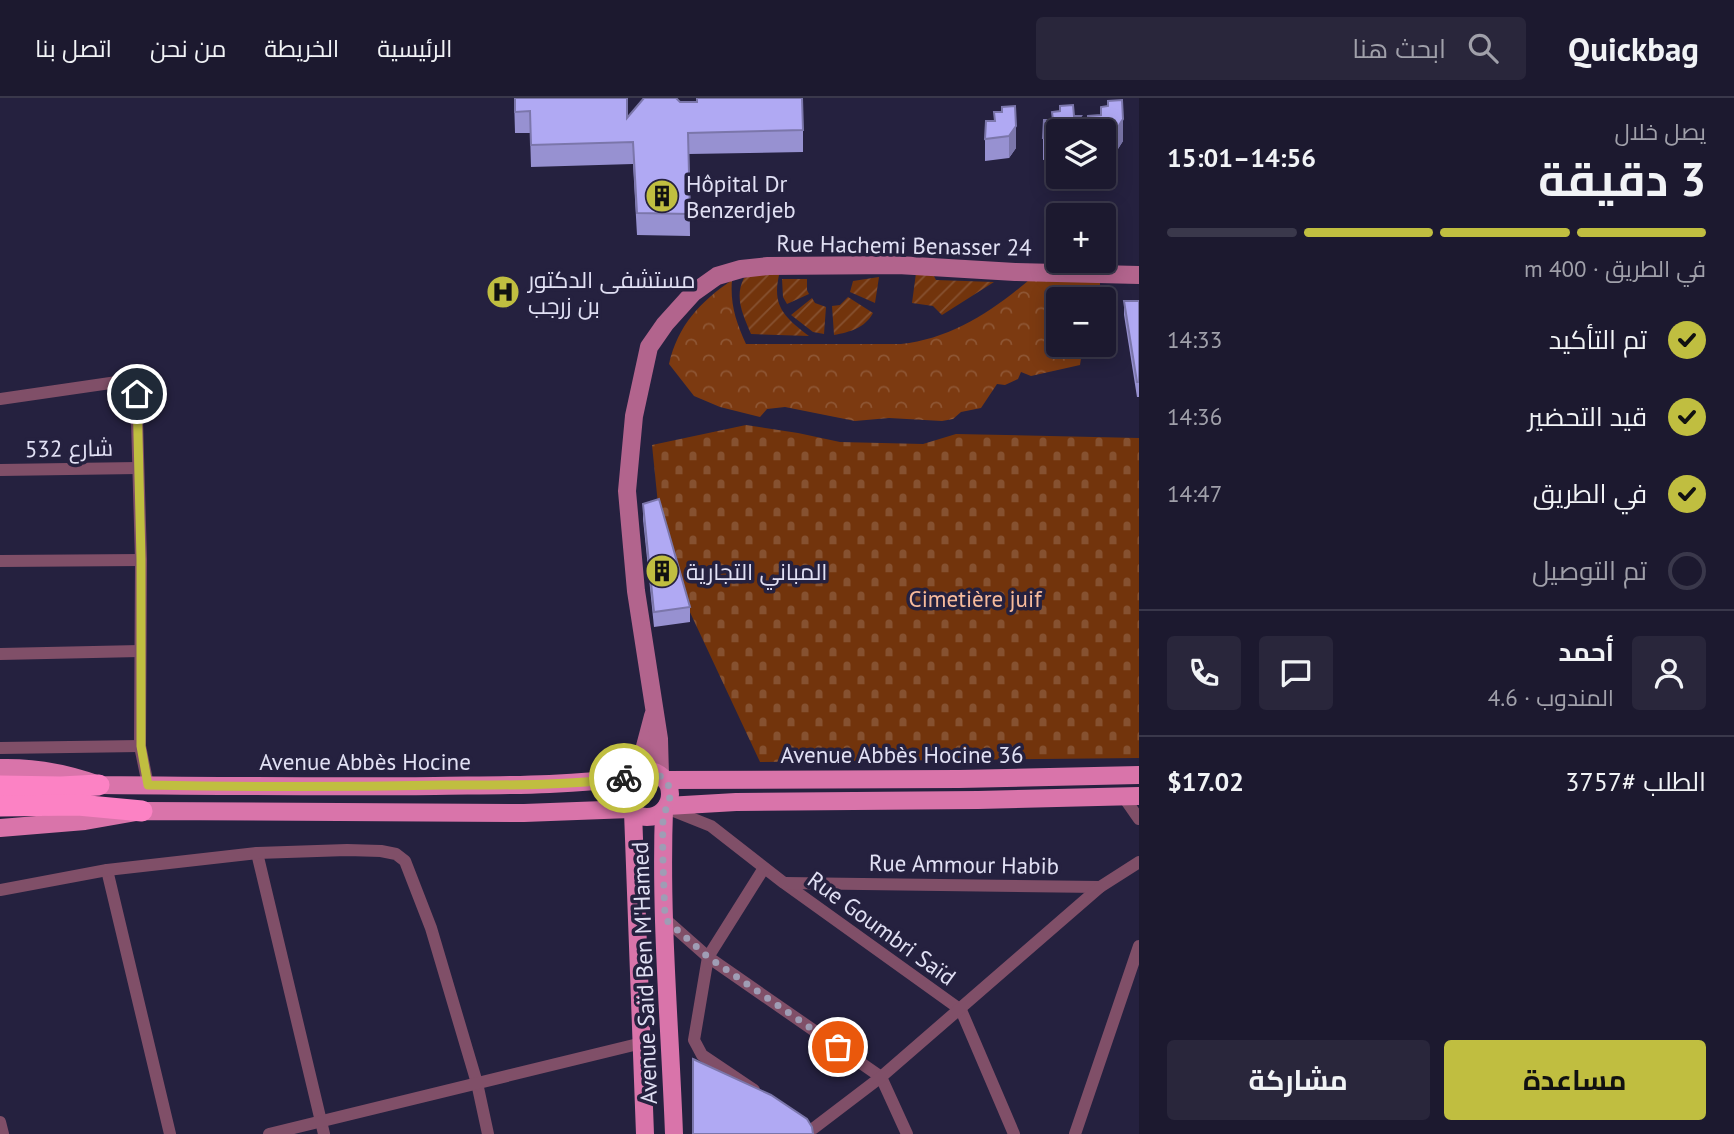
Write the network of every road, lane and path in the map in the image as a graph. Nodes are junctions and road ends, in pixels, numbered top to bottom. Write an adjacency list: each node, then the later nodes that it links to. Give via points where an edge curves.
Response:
1 (1139, 275): 9 (main road, Rue Hachemi Benasser 24, via 898,265 768,266 717,276 693,293 649,347 634,416 627,491)
2 (0, 398): 3 (street, via 124,381 136,385)
3 (138, 468): 4 (street, 532 شارع); 5 (street)
4 (0, 470)
5 (141, 559): 6 (street); 7 (street)
6 (0, 561)
7 (140, 651): 8 (street); 11 (street)
8 (0, 654)
9 (654, 713): 13 (main road); 15 (main road, Rue Hachemi Benasser 24)
10 (0, 748): 11 (street)
11 (142, 752): 17 (street)
12 (0, 768): 16 (main road, Avenue Abbès Hocine, via 64,773)
13 (635, 775): 15 (main road, via 653,772); 17 (main road, Avenue Abbès Hocine, via 543,784); 23 (main road, via 627,783 624,797)
14 (1139, 775): 15 (main road, Avenue Abbès Hocine 36)
15 (662, 777): 21 (main road, via 670,793)
16 (99, 785): 17 (main road, Avenue Abbès Hocine); 18 (highway)
17 (148, 785)
18 (0, 786)
19 (1131, 796): 21 (main road, Avenue Abbès Hocine 36, via 736,802); 24 (street)
20 (0, 806): 22 (highway, via 78,805)
21 (666, 808): 23 (main road, via 649,817); 28 (street, Rue Goumbri Saïd, via 711,826); 33 (main road, Avenue Saïd Ben M'Hamed)
22 (142, 811): 23 (main road); 25 (main road)
23 (632, 811): 39 (main road, Avenue Saïd Ben M'Hamed)
24 (1139, 819)
25 (0, 828)
26 (257, 853): 29 (street); 41 (street, via 370,851 396,853 405,861 431,928); 44 (street)
27 (1139, 862): 31 (street)
28 (764, 868): 30 (street, Rue Goumbri Saïd); 35 (street)
29 (107, 870): 32 (street); 47 (street)
30 (784, 883): 31 (street, Rue Ammour Habib); 36 (street, Rue Goumbri Saïd)
31 (1100, 887): 36 (street)
32 (0, 890)
33 (665, 919): 35 (street); 38 (main road, Avenue Saïd Ben M'Hamed)
34 (1139, 946): 54 (street)
35 (708, 957): 37 (street); 40 (street)
36 (961, 1010): 40 (street); 53 (street, Rue Goumbri Saïd)
37 (694, 1040): 38 (street); 42 (street, via 702,1055)
38 (671, 1041): 51 (main road, Avenue Saïd Ben M'Hamed)
39 (642, 1043): 41 (street); 50 (main road, Avenue Saïd Ben M'Hamed)
40 (881, 1077): 45 (street); 52 (street)
41 (477, 1083): 44 (street); 49 (street)
42 (768, 1099)
43 (0, 1122): 46 (street)
44 (322, 1128): 48 (street)
45 (811, 1128)
46 (4, 1134)
47 (170, 1134)
48 (269, 1134)
49 (488, 1134)
50 (645, 1134)
51 (674, 1134)
52 (907, 1134)
53 (1014, 1134)
54 (1076, 1134)

